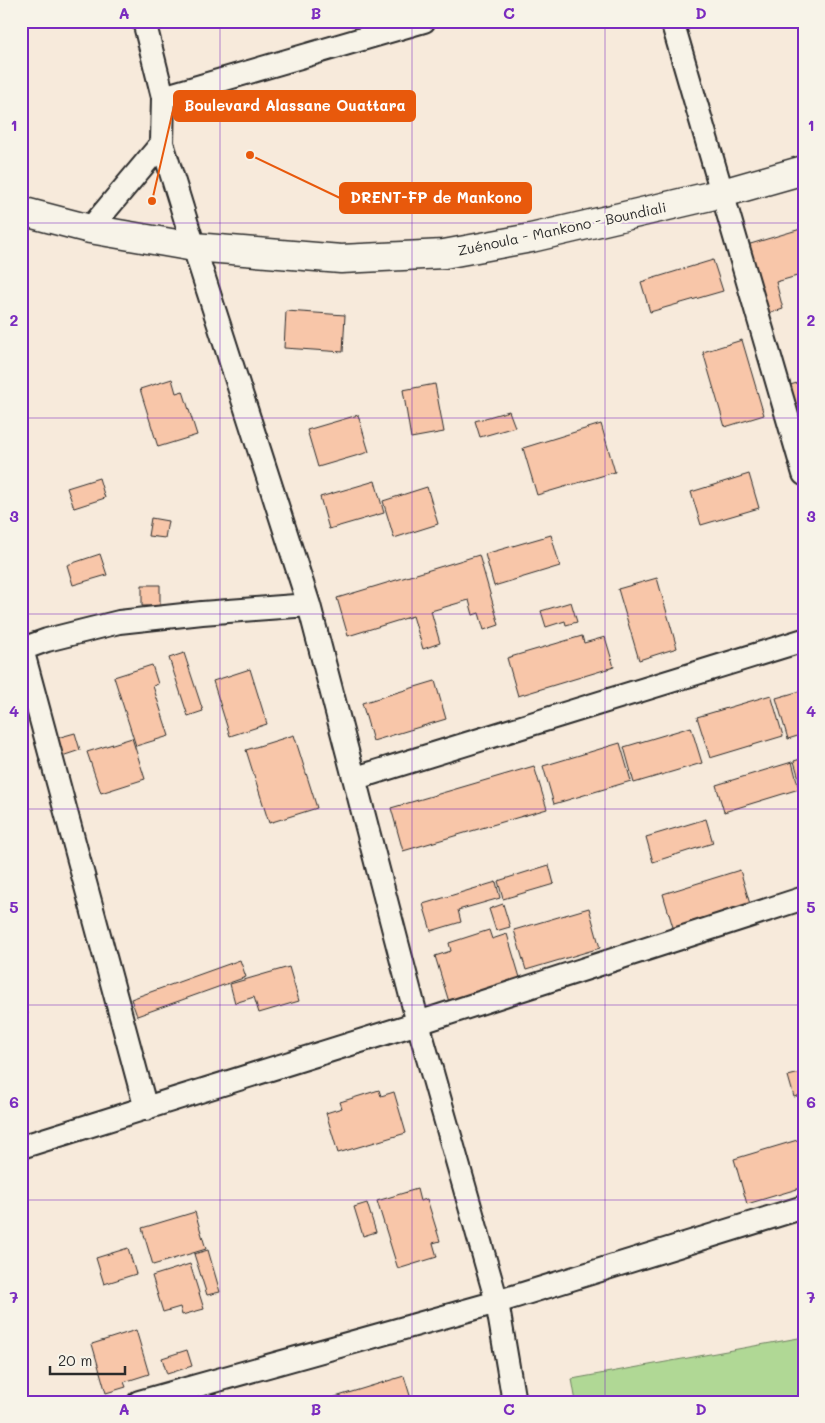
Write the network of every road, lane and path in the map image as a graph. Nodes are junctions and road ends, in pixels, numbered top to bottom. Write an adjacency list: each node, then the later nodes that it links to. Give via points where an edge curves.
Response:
1 (144, 21): 4 (street)
2 (424, 21): 4 (street)
3 (672, 21): 7 (street)
4 (163, 97): 5 (street)
5 (162, 143): 9 (street); 10 (street)
6 (804, 170): 7 (main road, Zuénoula - Mankono - Boundiali)
7 (723, 193): 10 (main road, Zuénoula - Mankono - Boundiali, via 531,238 444,254 341,260); 11 (street)
8 (21, 211): 9 (main road, Zuénoula - Mankono - Boundiali)
9 (90, 229): 10 (main road, Zuénoula - Mankono - Boundiali)
10 (194, 247): 12 (street)
11 (804, 474)
12 (309, 605): 14 (street, via 119,622); 15 (street)
13 (804, 640): 15 (street)
14 (22, 649): 18 (street)
15 (356, 778): 17 (street)
16 (804, 898): 17 (street)
17 (418, 1024): 18 (street); 21 (street)
18 (146, 1109): 19 (street)
19 (21, 1147)
20 (804, 1207): 21 (street)
21 (497, 1302): 22 (street); 23 (street)
22 (139, 1402)
23 (514, 1402)

